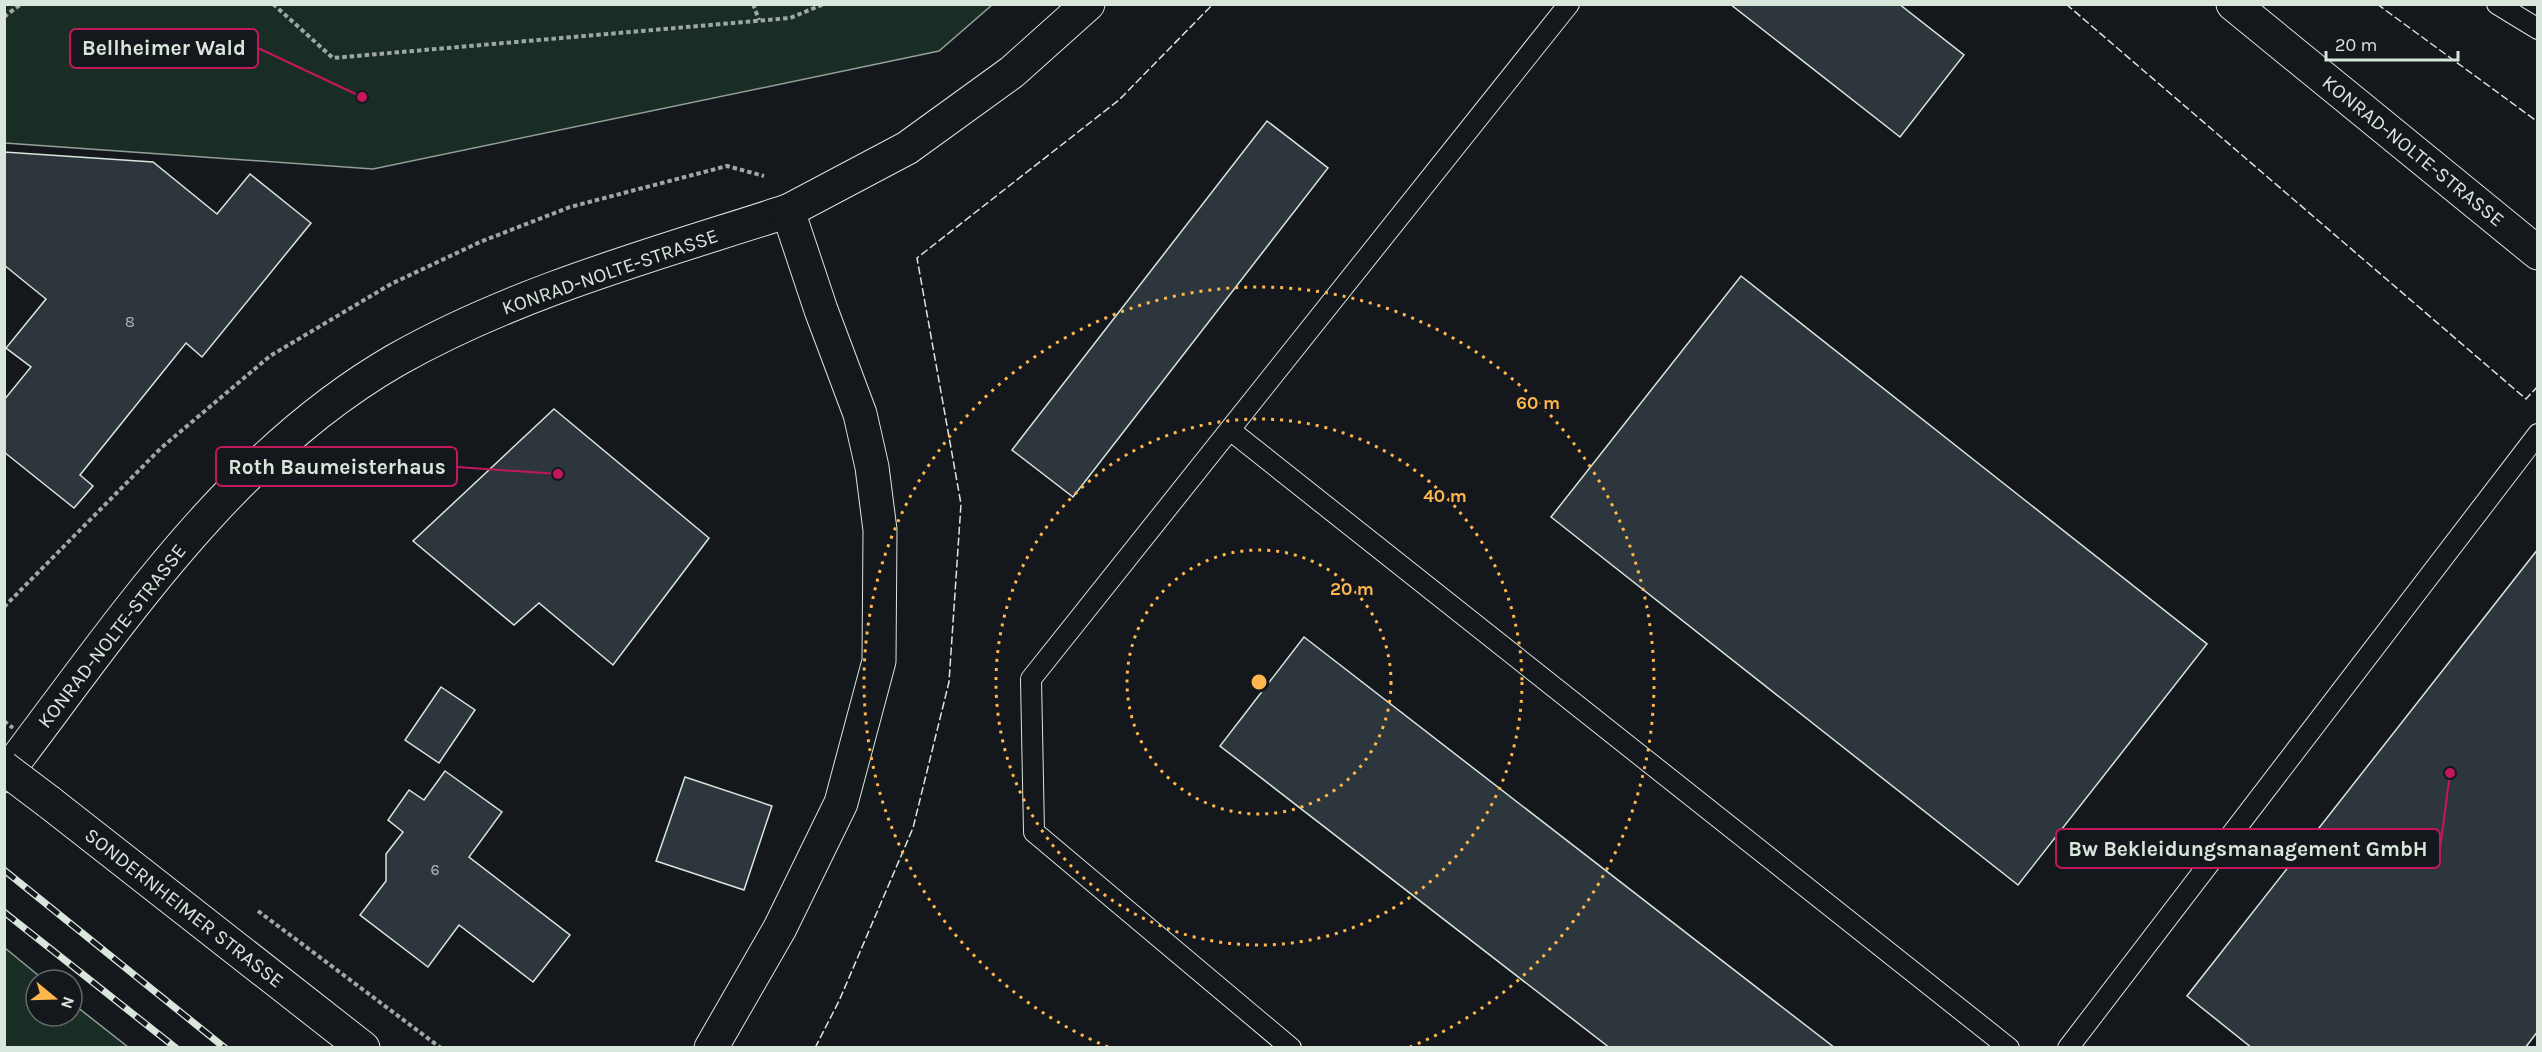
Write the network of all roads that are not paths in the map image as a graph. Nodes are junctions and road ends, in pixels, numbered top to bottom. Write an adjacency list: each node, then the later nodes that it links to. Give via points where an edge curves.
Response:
1 (1088, 4): 6 (street, KONRAD-NOLTE-STRASSE, via 1012,72 907,148)
2 (1569, 4): 8 (lane)
3 (2233, 4): 7 (street, KONRAD-NOLTE-STRASSE)
4 (2497, 4): 5 (lane)
5 (2538, 29)
6 (788, 211): 11 (street, KONRAD-NOLTE-STRASSE, via 560,285 464,325 395,361 343,395 292,434 196,530 114,628); 13 (street, via 860,414 872,467 880,530 879,661 841,803 780,928)
7 (2538, 253)
8 (1230, 430): 14 (lane, via 1031,678 1034,832); 15 (lane)
9 (2535, 442): 16 (lane)
10 (4, 768): 12 (street, SONDERNHEIMER STRASSE, bridge)
11 (4, 776)
12 (363, 1047)
13 (711, 1047)
14 (1291, 1047)
15 (2009, 1047)
16 (2068, 1047)

